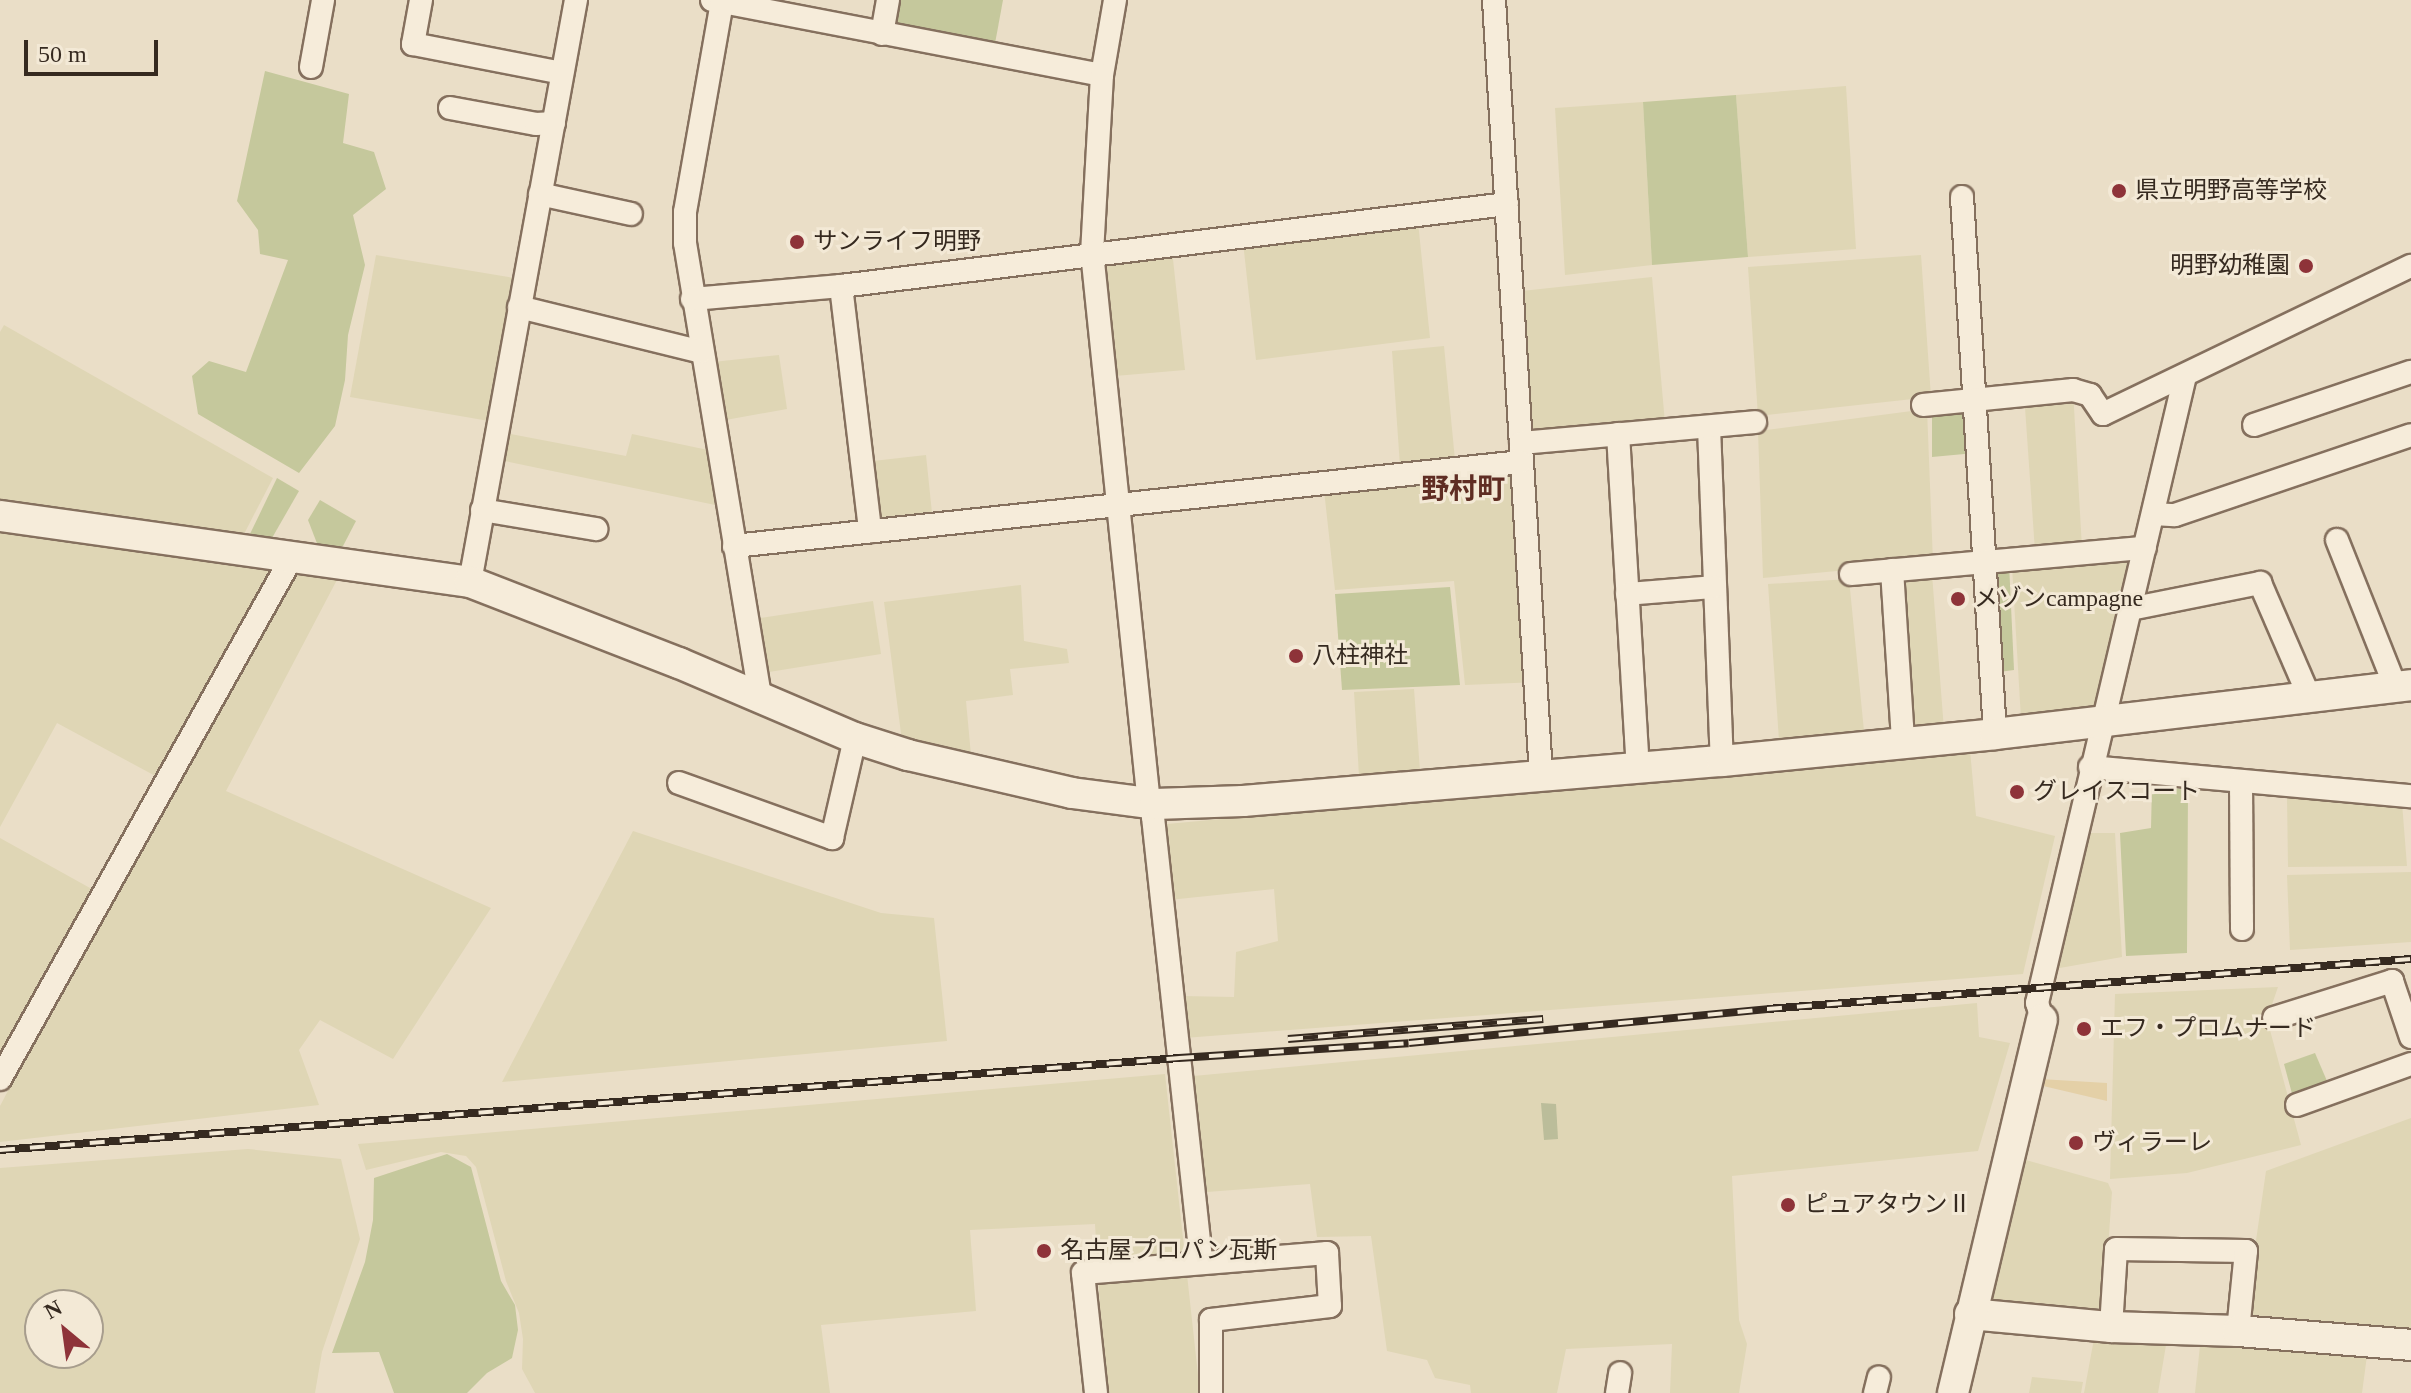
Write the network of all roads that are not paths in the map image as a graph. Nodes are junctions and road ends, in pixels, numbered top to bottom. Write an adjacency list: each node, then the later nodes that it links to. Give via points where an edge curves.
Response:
1 (323, 0): 10 (street)
2 (421, 0): 11 (street, via 413,44)
3 (576, 0): 11 (street)
4 (888, 0): 9 (street)
5 (1115, 0): 12 (street)
6 (1494, 0): 17 (street)
7 (717, 1): 8 (street); 22 (street, via 685,212)
8 (807, 9): 9 (street)
9 (882, 34): 12 (street)
10 (311, 67)
11 (562, 73): 14 (street)
12 (1102, 75): 19 (street)
13 (450, 108): 14 (street)
14 (554, 123): 15 (street)
15 (540, 194): 18 (street); 23 (street)
16 (1962, 197): 27 (street)
17 (1507, 204): 19 (street); 34 (street)
18 (631, 214)
19 (1092, 252): 21 (street); 35 (street)
20 (2409, 272): 26 (street)
21 (841, 286): 22 (street); 40 (street)
22 (692, 299): 24 (street)
23 (519, 307): 24 (street); 36 (street)
24 (702, 352): 42 (street)
25 (2411, 372): 30 (street)
26 (2185, 376): 27 (street, via 2103,414 2090,395 2073,390); 37 (street)
27 (1977, 399): 28 (street); 45 (street)
28 (1923, 405)
29 (1755, 422): 31 (street)
30 (2254, 425)
31 (1709, 427): 32 (street); 49 (street)
32 (1618, 434): 34 (street); 50 (street)
33 (2411, 435): 37 (street, via 2175,515)
34 (1521, 452): 35 (street); 62 (street)
35 (1120, 505): 40 (street); 66 (street)
36 (482, 510): 39 (street); 48 (street)
37 (2153, 514): 43 (street)
38 (0, 516): 44 (street)
39 (596, 529)
40 (870, 531): 42 (street)
41 (2337, 540): 52 (street)
42 (734, 546): 53 (street)
43 (2145, 548): 45 (street); 51 (street)
44 (292, 557): 48 (street); 72 (street)
45 (1985, 561): 46 (street); 56 (street)
46 (1892, 570): 47 (street); 58 (street)
47 (1851, 574)
48 (470, 582): 53 (street)
49 (1714, 587): 50 (street); 59 (street)
50 (1627, 594): 60 (street)
51 (2130, 609): 54 (street, via 2260,583); 55 (street)
52 (2406, 688): 54 (street)
53 (760, 696): 57 (street)
54 (2309, 696): 55 (street)
55 (2104, 720): 56 (street); 61 (street)
56 (1995, 734): 58 (street)
57 (855, 738): 64 (street, via 832,838); 66 (street, via 1072,793)
58 (1903, 742): 59 (street)
59 (1722, 761): 60 (street)
60 (1638, 766): 62 (street)
61 (2090, 767): 63 (street); 69 (street, via 2037,1003)
62 (1541, 774): 66 (street, via 1243,801)
63 (2241, 782): 65 (street); 67 (street)
64 (679, 783)
65 (2411, 796)
66 (1152, 804): 74 (street)
67 (2242, 929)
68 (2274, 1018): 70 (street, via 2392,981)
69 (2042, 1019): 75 (street)
70 (2411, 1037)
71 (2411, 1064): 73 (street)
72 (0, 1079)
73 (2297, 1105)
74 (1201, 1262): 79 (street, via 1083,1273); 80 (street, via 1327,1253 1330,1306 1211,1320)
75 (1970, 1314): 76 (street); 81 (street)
76 (2111, 1327): 77 (street); 77 (street, via 2116,1249 2246,1251)
77 (2238, 1331): 78 (street)
78 (2411, 1345)
79 (1096, 1393)
80 (1211, 1393)
81 (1953, 1393)

